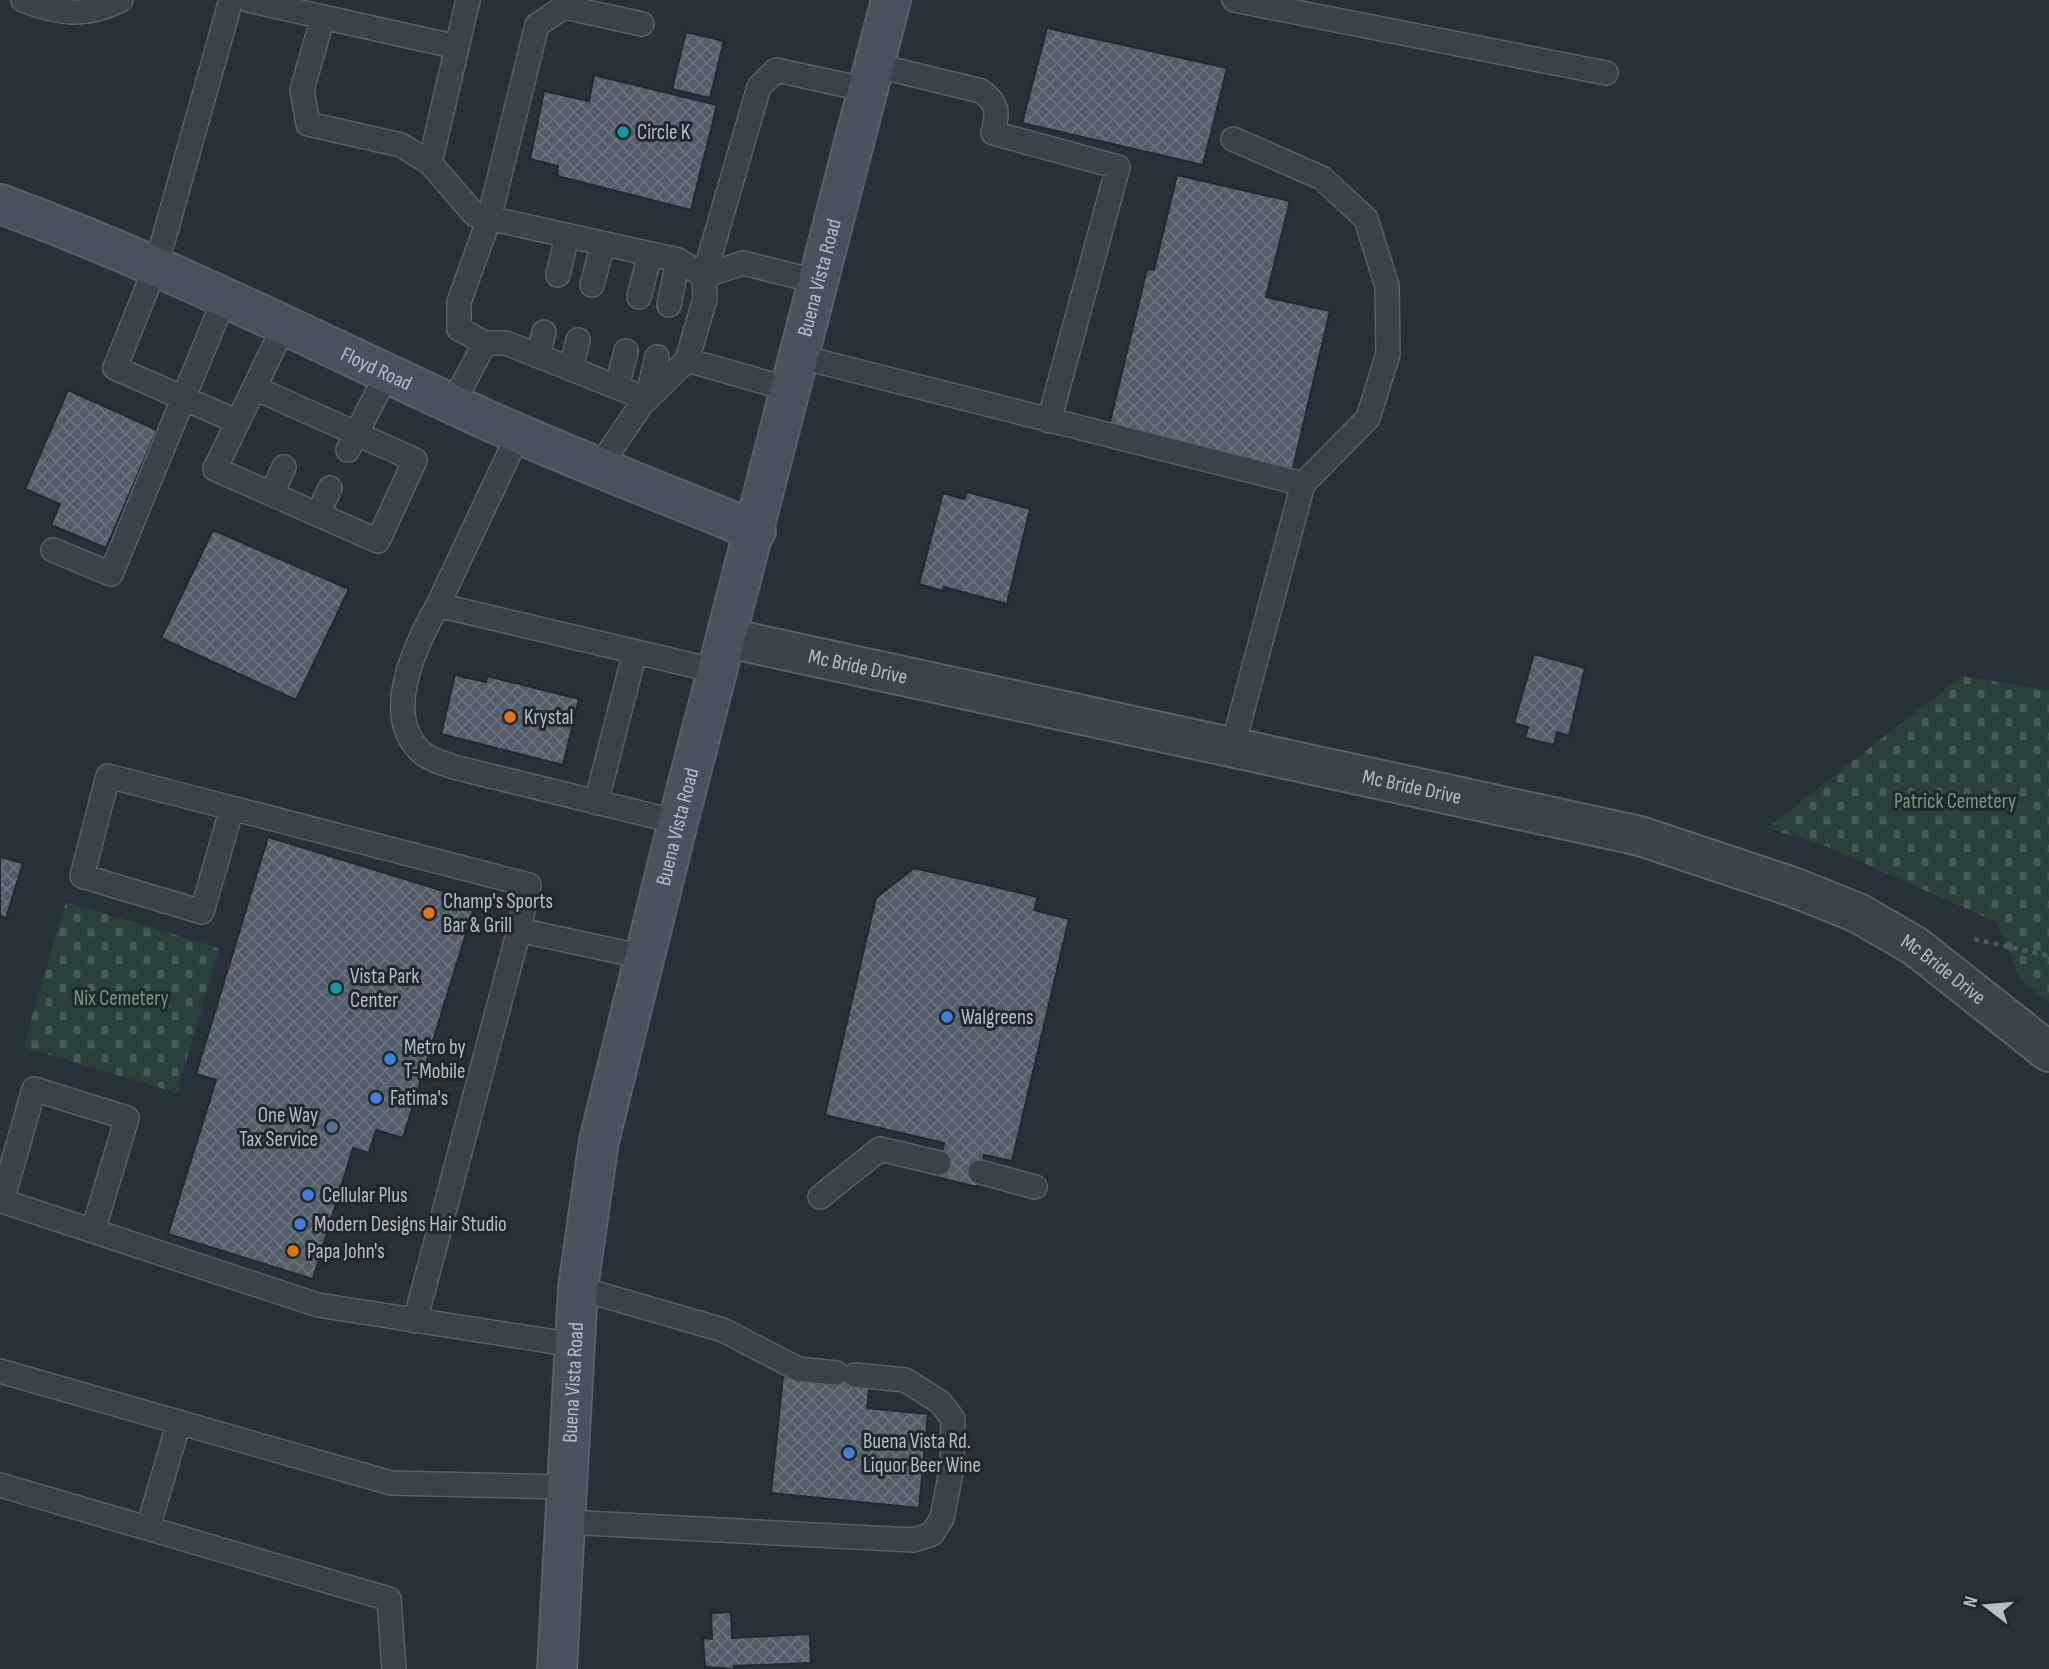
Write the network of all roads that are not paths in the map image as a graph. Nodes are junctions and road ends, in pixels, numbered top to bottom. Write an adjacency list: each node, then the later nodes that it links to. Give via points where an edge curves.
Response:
1 (23, 0): 2 (lane, via 57,13 105,8)
2 (121, 0)
3 (231, 0): 21 (lane)
4 (248, 0): 8 (lane)
5 (468, 0): 10 (lane)
6 (891, 0): 12 (main road, Buena Vista Road)
7 (1234, 0): 11 (lane)
8 (323, 17): 10 (lane); 14 (lane, via 302,90 308,124 401,145)
9 (642, 24): 16 (lane, via 564,7 537,25)
10 (457, 47): 14 (lane)
11 (1606, 73)
12 (871, 77): 23 (lane, via 776,70 759,88); 24 (main road, Buena Vista Road); 45 (lane, via 981,91 994,100 998,114 993,133 1118,167)
13 (1233, 139): 51 (lane, via 1322,178 1366,219 1387,286 1388,354 1368,418)
14 (430, 163): 16 (lane, via 475,215)
15 (0, 204): 21 (main road, Floyd Road)
16 (489, 219): 17 (lane); 32 (lane, via 459,302 459,329)
17 (568, 236): 18 (lane); 22 (lane)
18 (603, 244): 19 (lane); 25 (lane)
19 (650, 254): 20 (lane); 27 (lane)
20 (678, 260): 23 (lane); 28 (lane)
21 (156, 266): 26 (main road, Floyd Road); 42 (lane, via 115,368)
22 (558, 275)
23 (704, 276): 24 (lane, via 743,263); 36 (lane, via 705,299)
24 (819, 282): 39 (main road, Buena Vista Road)
25 (592, 285)
26 (225, 297): 29 (main road, Floyd Road); 42 (lane)
27 (639, 297)
28 (669, 305)
29 (285, 324): 38 (main road, Floyd Road); 41 (lane)
30 (544, 332): 34 (lane)
31 (578, 340): 37 (lane)
32 (485, 343): 34 (lane, via 506,343); 44 (lane)
33 (626, 351): 40 (lane)
34 (538, 356): 37 (lane)
35 (657, 357): 43 (lane)
36 (687, 360): 39 (lane); 43 (lane)
37 (570, 369): 40 (lane)
38 (388, 372): 44 (main road, Floyd Road); 48 (lane)
39 (796, 373): 45 (lane); 55 (main road, Buena Vista Road)
40 (617, 387): 43 (lane)
41 (255, 388): 46 (lane); 48 (lane, via 305,420)
42 (183, 398): 46 (lane); 56 (lane, via 111,574)
43 (647, 399): 50 (lane)
44 (453, 403): 47 (main road, Floyd Road)
45 (1049, 421): 51 (lane)
46 (238, 422): 53 (lane, via 215,469)
47 (519, 433): 50 (main road, Floyd Road); 57 (lane)
48 (352, 442): 54 (lane, via 415,460 378,541)
49 (284, 467): 53 (lane)
50 (599, 467): 55 (main road, Floyd Road)
51 (1303, 484): 60 (lane)
52 (330, 488): 54 (lane)
53 (272, 493): 54 (lane)
54 (318, 514)
55 (756, 531): 59 (main road, Buena Vista Road)
56 (53, 550)
57 (438, 605): 58 (lane); 61 (lane, via 414,656 403,706 418,749 454,767)
58 (635, 652): 59 (lane); 61 (lane)
59 (723, 654): 60 (street, Mc Bride Drive); 63 (main road, Buena Vista Road)
60 (1233, 749): 66 (street, Mc Bride Drive, via 1640,836 1793,887 1858,913 1915,946)
61 (596, 803): 63 (lane)
62 (232, 808): 62 (lane, via 108,776 82,876 202,912); 64 (lane, via 529,885)
63 (678, 822): 65 (main road, Buena Vista Road)
64 (519, 930): 65 (lane); 73 (lane)
65 (644, 957): 72 (main road, Buena Vista Road, via 599,1141)
66 (2049, 1052)
67 (939, 1163): 70 (lane, via 880,1149)
68 (980, 1172): 69 (lane)
69 (1035, 1188)
70 (820, 1197)
71 (93, 1231): 71 (lane, via 2,1201 34,1089 127,1118); 73 (lane, via 318,1306)
72 (578, 1288): 74 (main road, Buena Vista Road); 78 (lane, via 723,1330 798,1369 905,1380 940,1402 953,1419 952,1467 942,1518 932,1534 913,1540)
73 (415, 1321): 74 (lane)
74 (575, 1345): 78 (main road, Buena Vista Road)
75 (0, 1371): 76 (lane)
76 (179, 1422): 78 (lane, via 391,1483); 79 (lane)
77 (0, 1485): 79 (lane)
78 (566, 1505): 81 (main road, Buena Vista Road)
79 (148, 1528): 80 (lane, via 389,1599)
80 (394, 1669)
81 (557, 1669)

